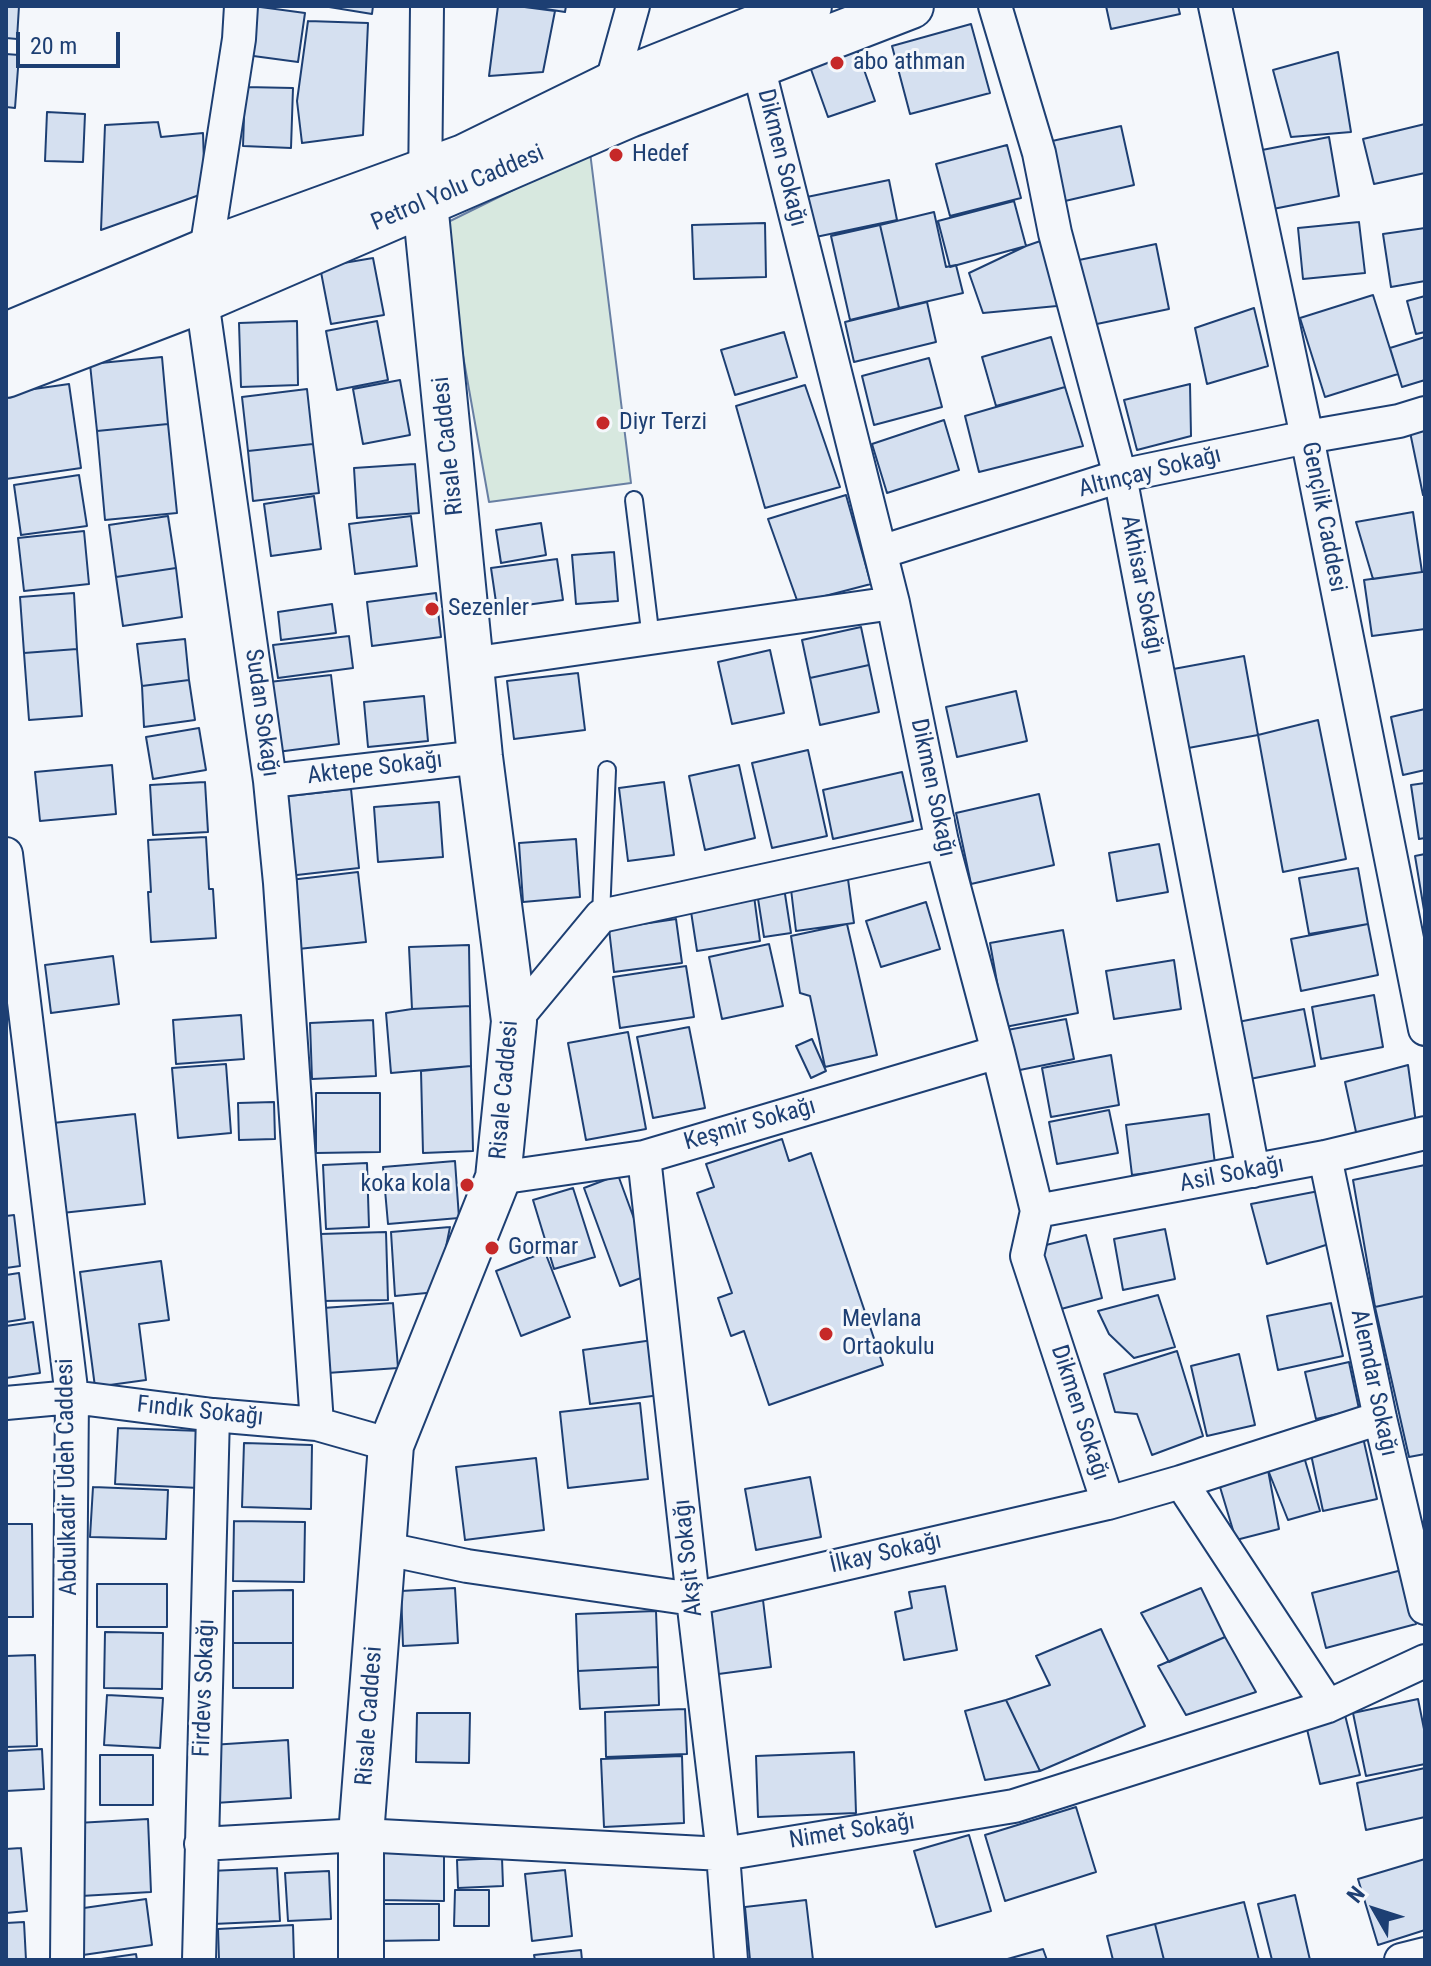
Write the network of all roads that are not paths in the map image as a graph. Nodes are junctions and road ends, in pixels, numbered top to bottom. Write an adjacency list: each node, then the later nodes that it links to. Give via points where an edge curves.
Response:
1 (241, 6): 11 (street, Sudan Sokağı)
2 (427, 6): 10 (street)
3 (633, 6): 9 (street)
4 (809, 6): 9 (street, Petrol Yolu Caddesi)
5 (911, 6): 8 (street, Petrol Yolu Caddesi)
6 (995, 6): 17 (street, Akhisar Sokağı, via 1039,153)
7 (1215, 6): 16 (street, Gençlik Caddesi)
8 (758, 66): 9 (street, Petrol Yolu Caddesi); 19 (street, Dikmen Sokağı)
9 (620, 100): 10 (street, Petrol Yolu Caddesi, via 464,157)
10 (425, 188): 11 (street, Petrol Yolu Caddesi); 12 (street, Petrol Yolu Caddesi); 22 (street, Risale Caddesi)
11 (206, 251): 12 (street, Sudan Sokağı); 13 (street, Petrol Yolu Caddesi)
12 (202, 300): 14 (street, Petrol Yolu Caddesi); 25 (street, Sudan Sokağı)
13 (6, 335)
14 (6, 375)
15 (1425, 413): 16 (street, Altınçay Sokağı)
16 (1307, 437): 17 (street, Altınçay Sokağı); 30 (street, Gençlik Caddesi)
17 (1120, 476): 19 (street, Altınçay Sokağı); 35 (street, Akhisar Sokağı)
18 (634, 500): 21 (lane)
19 (881, 552): 20 (street, Dikmen Sokağı)
20 (893, 603): 21 (street); 26 (street, Dikmen Sokağı)
21 (651, 639): 22 (street)
22 (470, 664): 23 (street, Risale Caddesi)
23 (480, 757): 25 (street, Aktepe Sokağı); 29 (street, Risale Caddesi)
24 (607, 770): 28 (lane)
25 (270, 781): 42 (street, Sudan Sokağı)
26 (942, 842): 28 (street); 31 (street, Dikmen Sokağı)
27 (6, 854): 38 (street, Abdulkadir Udeh Caddesi)
28 (601, 916): 29 (street)
29 (514, 1021): 36 (street, Risale Caddesi)
30 (1425, 1029)
31 (998, 1052): 33 (street, Keşmir Sokağı); 37 (street, Dikmen Sokağı)
32 (1425, 1133): 34 (street, Asil Sokağı)
33 (644, 1157): 36 (street, Keşmir Sokağı); 47 (street, Akşit Sokağı)
34 (1325, 1157): 35 (street, Asil Sokağı); 41 (street, Alemdar Sokağı)
35 (1253, 1171): 37 (street, Asil Sokağı)
36 (498, 1178): 43 (street, Risale Caddesi)
37 (1037, 1211): 45 (street, Dikmen Sokağı, via 1027,1256)
38 (72, 1397): 39 (street, Fındık Sokağı); 40 (street, Fındık Sokağı); 55 (street, Abdulkadir Udeh Caddesi)
39 (6, 1403)
40 (213, 1415): 42 (street, Fındık Sokağı); 52 (street, Firdevs Sokağı)
41 (1380, 1418): 44 (street, İlkay Sokağı); 48 (street, Alemdar Sokağı)
42 (317, 1424): 43 (street, Fındık Sokağı)
43 (391, 1445): 46 (street, Risale Caddesi)
44 (1181, 1482): 45 (street, İlkay Sokağı); 50 (street)
45 (1108, 1503): 47 (street, İlkay Sokağı)
46 (382, 1548): 47 (street, İlkay Sokağı, via 467,1566); 51 (street, Risale Caddesi)
47 (693, 1599): 53 (street, Akşit Sokağı)
48 (1425, 1608)
49 (1425, 1661): 50 (street, Nimet Sokağı)
50 (1328, 1706): 53 (street, Nimet Sokağı, via 1014,1806)
51 (361, 1835): 52 (street, Nimet Sokağı); 53 (street, Nimet Sokağı); 57 (street, Risale Caddesi)
52 (201, 1844): 56 (street, Firdevs Sokağı)
53 (723, 1854): 58 (street, Akşit Sokağı)
54 (1425, 1954): 59 (street)
55 (67, 1960)
56 (199, 1960)
57 (361, 1960)
58 (731, 1960)
59 (1401, 1960)

